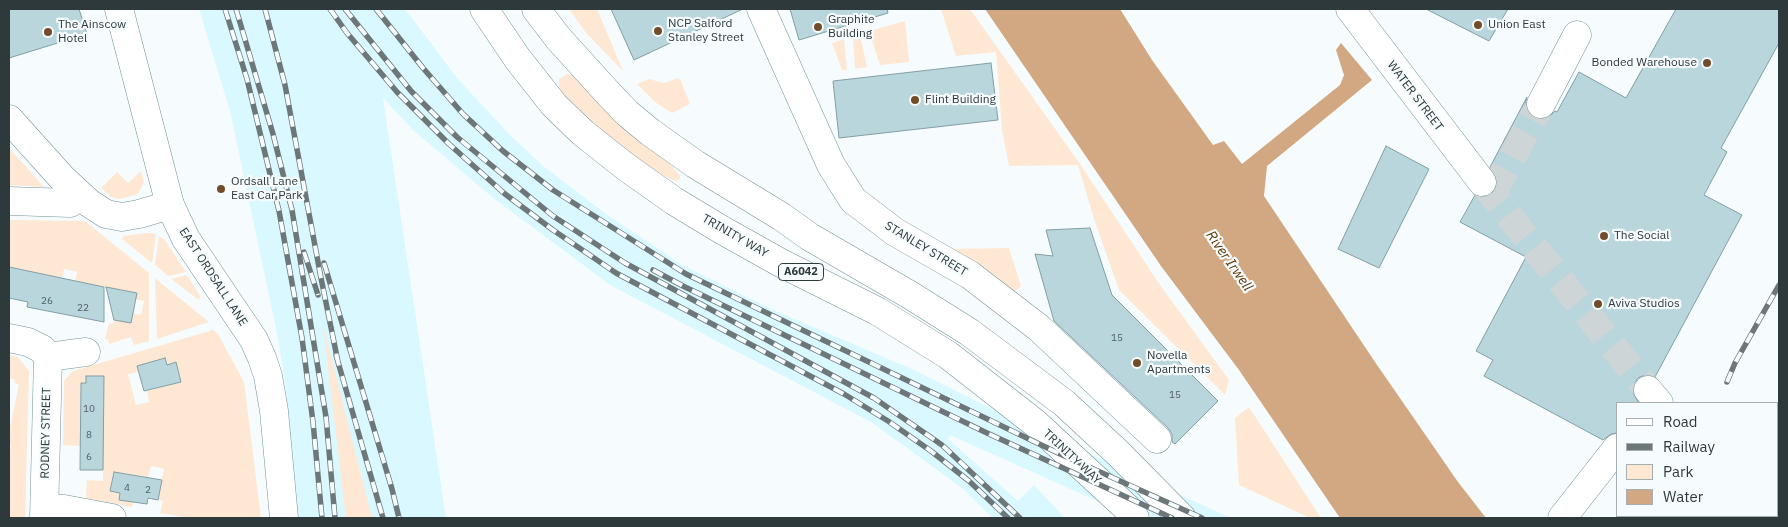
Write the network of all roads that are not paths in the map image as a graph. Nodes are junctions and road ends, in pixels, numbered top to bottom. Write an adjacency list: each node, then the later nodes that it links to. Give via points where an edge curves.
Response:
1 (119, 9): 12 (main road, EAST ORDSALL LANE)
2 (484, 9): 21 (main road, TRINITY WAY / A6042, via 554,105 626,167 722,230 877,312 948,356 1035,423)
3 (536, 9): 22 (main road, A6042, via 607,92 650,132 810,237 969,332 1064,403)
4 (761, 9): 16 (main road, STANLEY STREET, via 831,165 853,200 895,232 970,275 1039,328)
5 (1350, 9): 9 (main road, WATER STREET)
6 (1577, 35): 7 (main road)
7 (1541, 104)
8 (9, 119): 12 (main road, via 62,180 106,214 122,217)
9 (1475, 173)
10 (9, 201): 11 (main road)
11 (70, 203)
12 (170, 205): 20 (main road, EAST ORDSALL LANE, via 186,239 254,340 262,358 274,411)
13 (9, 338): 15 (main road, via 28,342 42,349)
14 (86, 352): 15 (main road)
15 (48, 357): 18 (main road, RODNEY STREET)
16 (1157, 439)
17 (1616, 449): 23 (main road)
18 (44, 513): 19 (main road, RODNEY STREET, via 64,509)
19 (112, 518)
20 (284, 518)
21 (1135, 518)
22 (1182, 518)
23 (1562, 518)

